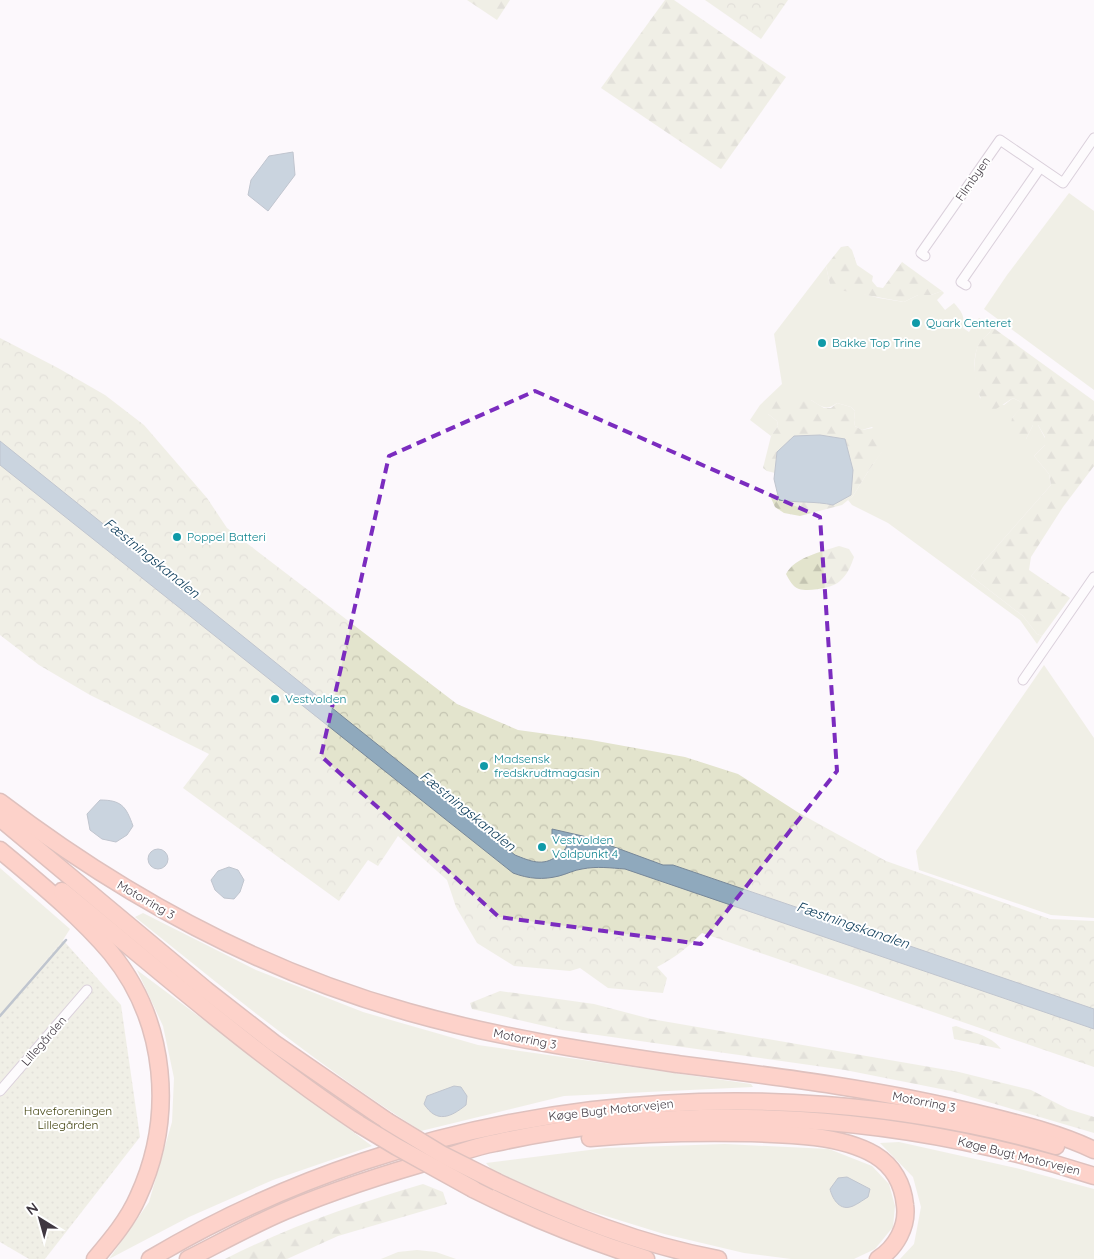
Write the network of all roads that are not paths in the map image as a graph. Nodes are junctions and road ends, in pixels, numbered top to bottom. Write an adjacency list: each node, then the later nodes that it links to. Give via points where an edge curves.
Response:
1 (1094, 138): 2 (street, Filmbyen, via 1063,183)
2 (1040, 168): 3 (street, Filmbyen, via 1000,140 921,253); 4 (street, via 961,282)
3 (925, 256)
4 (966, 285)
5 (1094, 577): 6 (street)
6 (1023, 680)
7 (0, 802): 14 (highway, Motorring 3, via 74,855 158,908 265,960 366,999 461,1026 537,1042 871,1091 956,1108 1047,1132)
8 (0, 818): 21 (highway, bridge, via 274,1043 387,1121 443,1155 497,1182 598,1225)
9 (0, 840): 20 (highway, bridge, via 256,1050 359,1124 473,1189 548,1224)
10 (0, 850): 17 (highway, via 62,904 111,954 136,993 154,1040 161,1101 156,1148 137,1199)
11 (87, 990): 12 (street, Lillegården)
12 (0, 1091)
13 (470, 1150): 16 (highway, Køge Bugt Motorvejen, via 525,1137 622,1123 738,1118 812,1120 965,1141); 19 (highway, Køge Bugt Motorvejen, via 371,1179 284,1212); 22 (highway, via 496,1150 565,1140 706,1132 805,1136 860,1148 886,1164 897,1177 904,1194 904,1224 891,1248)
14 (1094, 1150)
15 (1094, 1156): 18 (highway, Køge Bugt Motorvejen, via 958,1123 879,1110 733,1101 622,1107 513,1122 399,1150 269,1198)
16 (1094, 1176)
17 (95, 1259)
18 (150, 1259)
19 (188, 1259)
20 (646, 1259)
21 (718, 1259)
22 (878, 1259)

